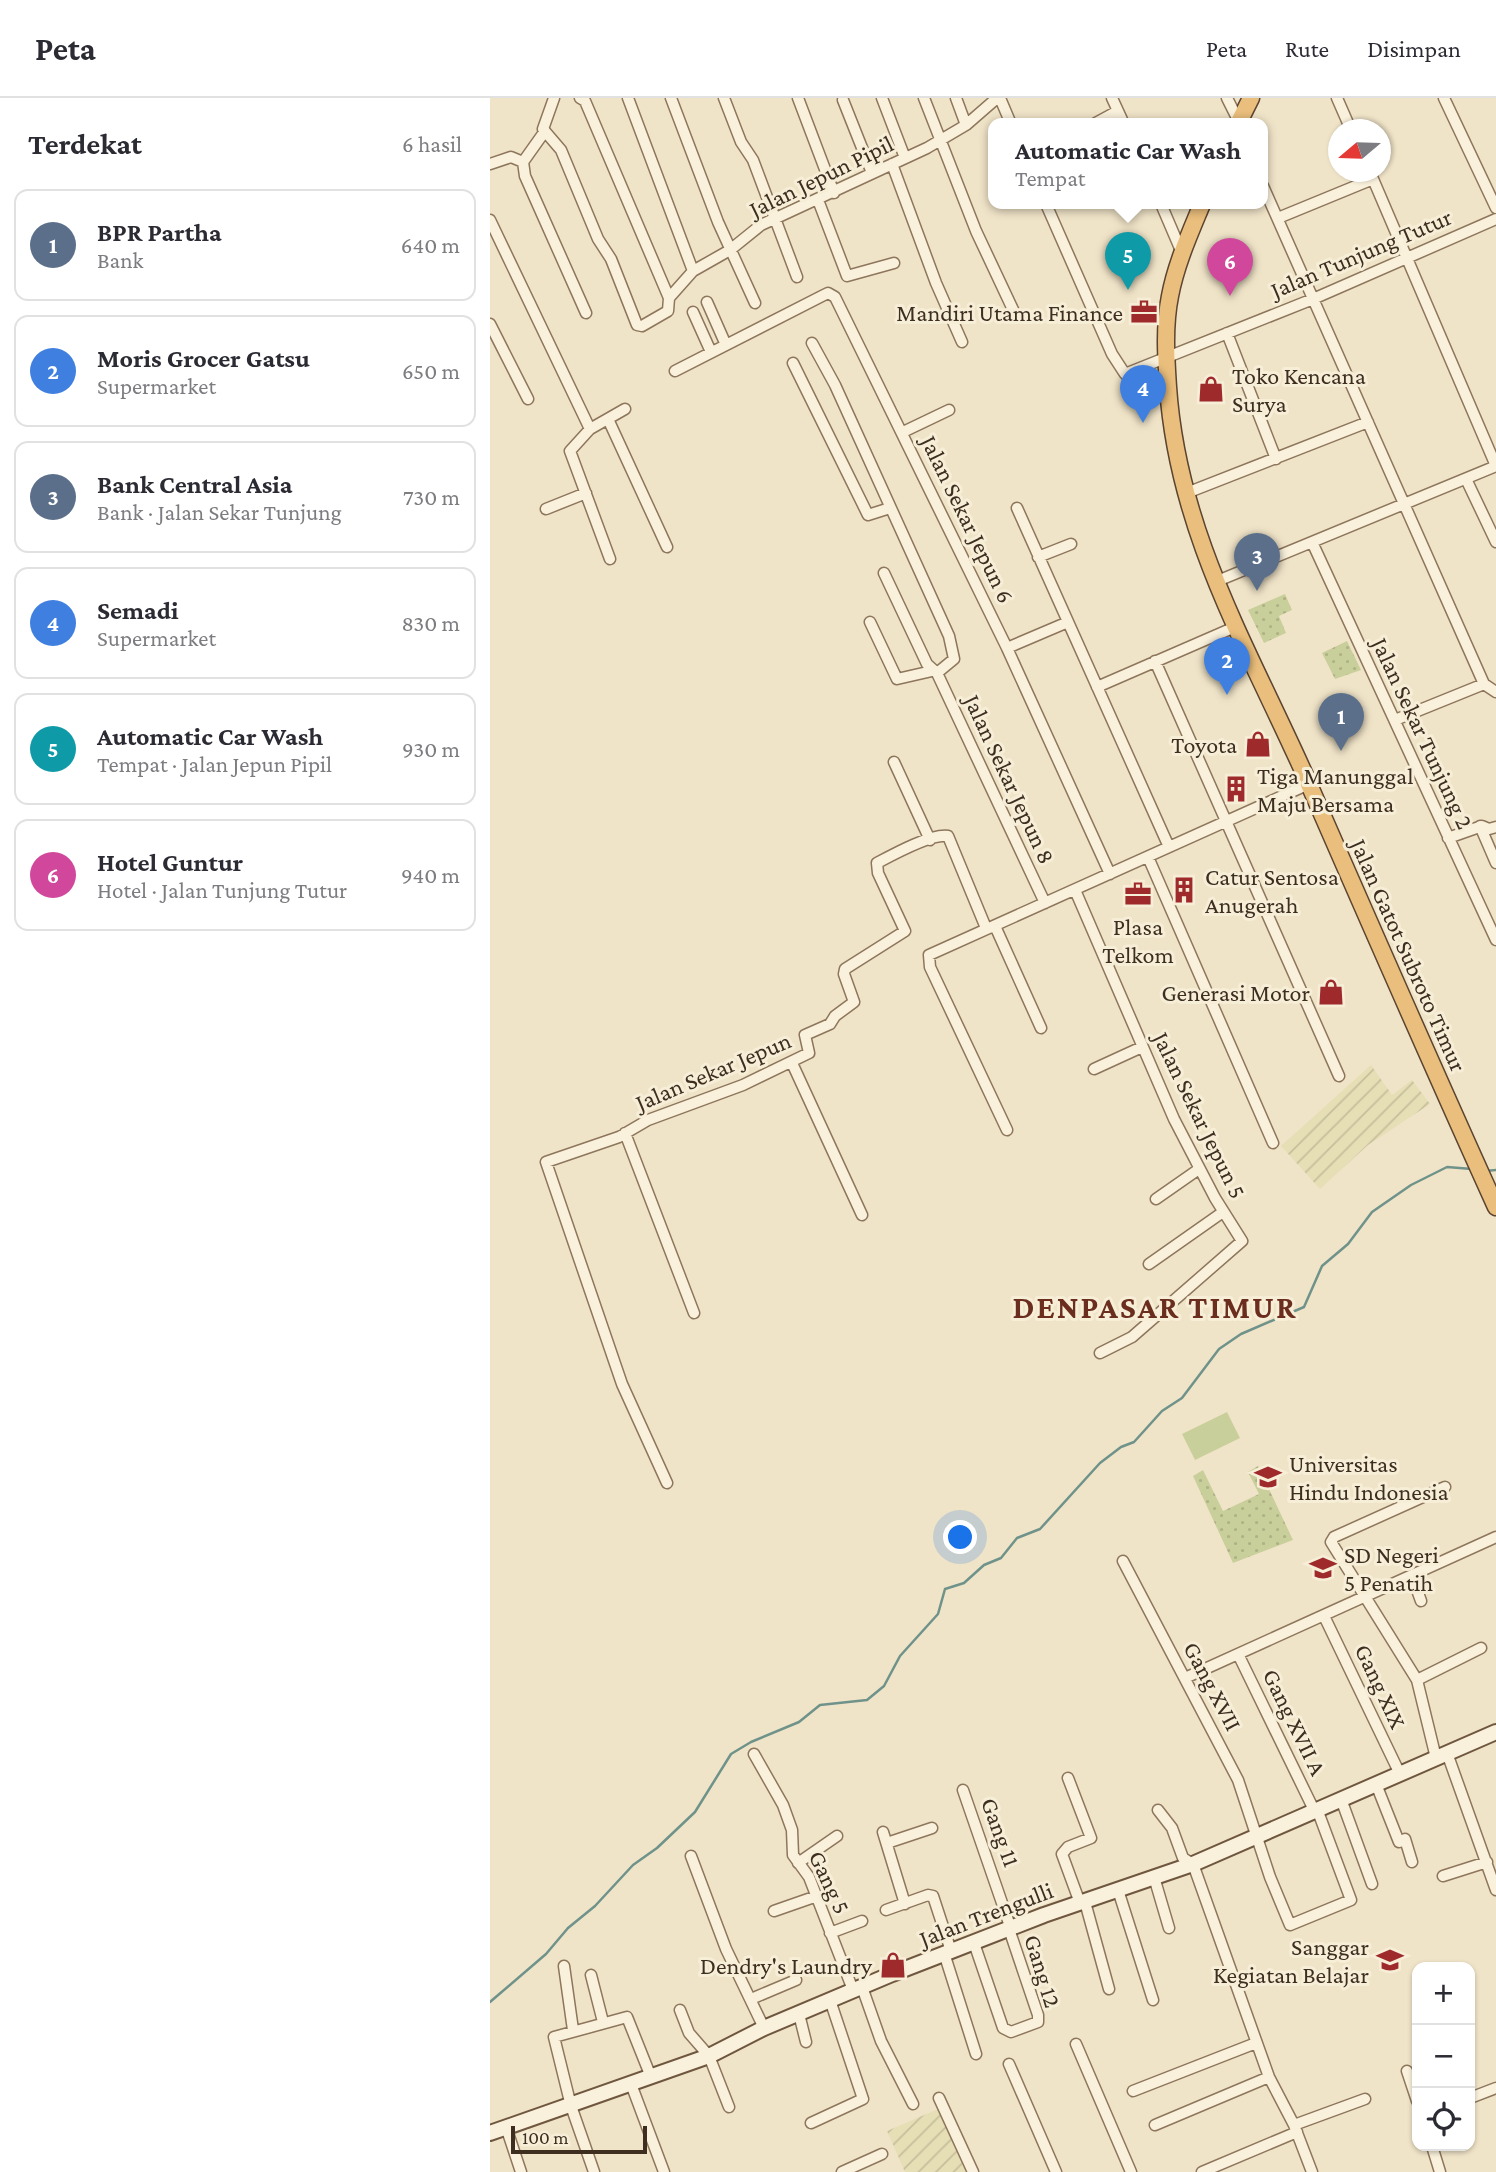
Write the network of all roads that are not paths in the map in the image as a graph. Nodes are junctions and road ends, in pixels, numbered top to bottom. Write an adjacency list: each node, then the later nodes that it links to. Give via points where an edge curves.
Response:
1 (554, 98): 25 (street, via 543,123)
2 (580, 98): 51 (street)
3 (628, 98): 49 (street)
4 (671, 98): 45 (street)
5 (724, 98): 42 (street)
6 (798, 98): 34 (street)
7 (882, 98): 27 (street)
8 (924, 98): 26 (street)
9 (956, 98): 24 (street)
10 (998, 98): 18 (street, Jalan Jepun Pipil); 24 (street, Jalan Jepun Pipil)
11 (1112, 98): 17 (street)
12 (1227, 98): 21 (street)
13 (1251, 98): 22 (highway)
14 (1337, 98): 23 (street)
15 (1444, 98): 37 (street)
16 (843, 100): 31 (street)
17 (1118, 111): 19 (street); 20 (street)
18 (1008, 118)
19 (1105, 118)
20 (1122, 118)
21 (1237, 118)
22 (1241, 118)
23 (1346, 119)
24 (967, 125): 26 (street, Jalan Jepun Pipil)
25 (545, 131): 28 (street); 51 (street, Jalan Jepun Pipil, via 561,150 637,326 668,311)
26 (940, 141): 27 (street, Jalan Jepun Pipil); 57 (street)
27 (905, 158): 30 (street, Jalan Jepun Pipil)
28 (523, 162): 29 (street, via 511,157); 56 (street, via 525,176)
29 (490, 164)
30 (892, 164): 31 (street, Jalan Jepun Pipil); 60 (street)
31 (872, 173): 34 (street, Jalan Jepun Pipil)
32 (1356, 182): 41 (street)
33 (1374, 182): 47 (street)
34 (834, 193): 36 (street, Jalan Jepun Pipil)
35 (1268, 197): 41 (street)
36 (818, 200): 42 (street, Jalan Jepun Pipil); 48 (street, via 847,276)
37 (1496, 208)
38 (1048, 209): 64 (street, via 1120,369 1132,374)
39 (1163, 209): 46 (street)
40 (1200, 209): 46 (highway, Jalan Gatot Subroto Timur)
41 (1278, 218): 52 (street)
42 (773, 219): 45 (street, Jalan Jepun Pipil); 50 (street)
43 (1496, 219): 47 (street, Jalan Tunjung Tutur)
44 (490, 220): 72 (street)
45 (730, 250): 49 (street, Jalan Jepun Pipil); 54 (street)
46 (1182, 253): 64 (highway, Jalan Gatot Subroto Timur, via 1166,316)
47 (1407, 256): 52 (street, Jalan Tunjung Tutur); 75 (street)
48 (894, 263)
49 (693, 271): 51 (street, Jalan Jepun Pipil)
50 (797, 277)
51 (669, 298)
52 (1312, 299): 59 (street, Jalan Tunjung Tutur); 71 (street)
53 (707, 302): 62 (street)
54 (755, 303)
55 (693, 312): 63 (street)
56 (586, 313)
57 (1016, 316)
58 (490, 324): 67 (street)
59 (1227, 333): 64 (street, Jalan Tunjung Tutur); 74 (street)
60 (962, 342)
61 (813, 343): 80 (street)
62 (726, 345): 63 (street, Jalan Sekar Jepun 6); 73 (street, Jalan Sekar Jepun 6, via 831,294)
63 (711, 352): 66 (street, Jalan Sekar Jepun 6)
64 (1166, 358): 78 (highway, Jalan Gatot Subroto Timur, via 1172,434)
65 (793, 363): 80 (street, via 868,515)
66 (675, 370)
67 (528, 399)
68 (625, 409): 70 (street)
69 (949, 410): 73 (street)
70 (608, 419): 72 (street); 86 (street)
71 (1368, 422): 74 (street); 79 (street)
72 (590, 429): 77 (street, via 570,451)
73 (903, 432): 94 (street, Jalan Sekar Jepun 6)
74 (1276, 459): 78 (street)
75 (1496, 466): 76 (street)
76 (1466, 479): 79 (street); 84 (street)
77 (586, 494): 81 (street); 88 (street)
78 (1184, 495): 90 (highway, Jalan Gatot Subroto Timur)
79 (1404, 504): 83 (street); 97 (street)
80 (890, 508): 96 (street, via 953,647 954,659)
81 (546, 509)
82 (1017, 509): 87 (street)
83 (1312, 542): 90 (street); 100 (street, Jalan Sekar Tunjung 2)
84 (1496, 542)
85 (1072, 544): 87 (street)
86 (667, 547)
87 (1038, 557): 92 (street)
88 (610, 559)
89 (884, 573): 96 (street, Jalan Sekar Jepun 8)
90 (1215, 582): 93 (highway, Jalan Gatot Subroto Timur)
91 (870, 622): 96 (street, via 897,680)
92 (1068, 622): 94 (street); 98 (street)
93 (1235, 627): 95 (street); 102 (highway, Jalan Gatot Subroto Timur)
94 (1007, 648): 111 (street, Jalan Sekar Jepun 6)
95 (1155, 661): 98 (street); 103 (street)
96 (935, 672): 113 (street, Jalan Sekar Jepun 8)
97 (1484, 684): 99 (street); 100 (street)
98 (1097, 687): 108 (street)
99 (1496, 692)
100 (1395, 720): 106 (street, Jalan Sekar Tunjung 2)
101 (894, 762): 107 (street)
102 (1309, 784): 103 (street); 126 (highway, Jalan Gatot Subroto Timur)
103 (1226, 822): 108 (street); 120 (street)
104 (1480, 826): 105 (street); 106 (street); 110 (street)
105 (1496, 827)
106 (1448, 838): 115 (street, Jalan Sekar Tunjung 2)
107 (930, 840): 114 (street, via 948,836); 118 (street, Jalan Sekar Jepun, via 877,863 905,932 845,969 854,996 852,1005 830,1024 805,1035 809,1053)
108 (1169, 848): 109 (street)
109 (1147, 857): 111 (street); 123 (street)
110 (1496, 863)
111 (1111, 874): 112 (street)
112 (1075, 890): 113 (street); 117 (street, Jalan Sekar Jepun 5)
113 (1045, 903): 114 (street)
114 (990, 927): 116 (street); 121 (street, via 934,951 927,960)
115 (1496, 940)
116 (1041, 1028)
117 (1142, 1047): 119 (street); 124 (street, Jalan Sekar Jepun 5)
118 (792, 1063): 122 (street, Jalan Sekar Jepun); 128 (street)
119 (1094, 1069)
120 (1339, 1076)
121 (1007, 1130)
122 (625, 1133): 130 (street); 132 (street, Jalan Sekar Jepun, via 546,1162 619,1375)
123 (1273, 1143)
124 (1199, 1169): 125 (street); 127 (street, Jalan Sekar Jepun 5)
125 (1156, 1199)
126 (1496, 1207)
127 (1223, 1212): 129 (street); 131 (street, Jalan Sekar Jepun 5, via 1242,1241 1132,1337)
128 (862, 1215)
129 (1149, 1264)
130 (694, 1313)
131 (1100, 1353)
132 (667, 1483)
133 (1445, 1487): 137 (street, via 1334,1537 1333,1546)
134 (1496, 1537): 136 (street)
135 (1123, 1561): 142 (street, Gang XVII)
136 (1412, 1576): 137 (street); 138 (street)
137 (1367, 1597): 139 (street); 143 (street)
138 (1421, 1601)
139 (1324, 1616): 141 (street); 147 (street, Gang XIX)
140 (1481, 1648): 143 (street)
141 (1238, 1654): 142 (street); 152 (street, Gang XVII A)
142 (1185, 1678): 156 (street, Gang XVII, via 1238,1780)
143 (1417, 1680): 146 (street)
144 (1496, 1731): 146 (main road, Jalan Trengulli)
145 (754, 1754): 162 (street, Gang 5, via 783,1805)
146 (1441, 1755): 147 (main road, Jalan Trengulli); 161 (street)
147 (1400, 1774): 149 (main road, Jalan Trengulli)
148 (1068, 1777): 170 (street, via 1091,1838 1062,1854)
149 (1376, 1783): 151 (main road, Jalan Trengulli); 160 (street, via 1399,1842 1405,1839)
150 (963, 1790): 176 (street, Gang 11)
151 (1341, 1799): 152 (main road, Jalan Trengulli); 166 (street)
152 (1316, 1809): 156 (main road, Jalan Trengulli); 156 (street, Gang XVII A, via 1351,1900 1295,1925 1285,1918)
153 (1158, 1810): 163 (street, via 1172,1828 1183,1858)
154 (932, 1828): 158 (street)
155 (883, 1832): 158 (street)
156 (1257, 1835): 163 (main road, Jalan Trengulli)
157 (836, 1836): 162 (street)
158 (887, 1843): 171 (street)
159 (691, 1856): 185 (street, via 726,1949)
160 (1412, 1862)
161 (1487, 1862): 164 (street); 168 (street)
162 (798, 1863): 169 (street, Gang 5)
163 (1193, 1864): 165 (main road, Jalan Trengulli); 194 (street)
164 (1443, 1876)
165 (1154, 1877): 167 (main road, Jalan Trengulli); 175 (street)
166 (1372, 1884)
167 (1118, 1890): 170 (main road, Jalan Trengulli); 187 (street)
168 (1496, 1890)
169 (817, 1896): 173 (street); 177 (street, Gang 5)
170 (1082, 1902): 176 (main road, Jalan Trengulli); 184 (street)
171 (905, 1904): 172 (street); 179 (street, via 933,1896)
172 (886, 1910)
173 (774, 1911)
174 (862, 1922): 177 (street)
175 (1169, 1928)
176 (1010, 1929): 178 (main road, Jalan Trengulli); 178 (street, Gang 12, via 1038,2015 1033,2026 1011,2032 1003,2028)
177 (830, 1933): 183 (street, Gang 5)
178 (974, 1943): 179 (main road, Jalan Trengulli)
179 (948, 1952): 183 (main road, Jalan Trengulli); 196 (street)
180 (564, 1966): 192 (street)
181 (592, 1975): 190 (street)
182 (796, 1980): 185 (street)
183 (857, 1989): 186 (main road, Jalan Trengulli); 209 (street, Gang 5)
184 (1109, 1989)
185 (751, 1999): 191 (street)
186 (830, 2000): 189 (main road, Jalan Trengulli); 212 (street, via 863,2099)
187 (1153, 2000)
188 (680, 2010): 197 (street, via 690,2033)
189 (799, 2014): 191 (main road, Jalan Trengulli); 193 (street)
190 (603, 2022): 192 (street); 200 (street, via 627,2017)
191 (764, 2028): 197 (main road, Jalan Trengulli)
192 (573, 2031): 210 (street, via 556,2035 553,2042)
193 (806, 2042)
194 (1256, 2043): 201 (street); 205 (street)
195 (1076, 2044): 225 (street)
196 (976, 2054)
197 (709, 2056): 200 (main road, Jalan Trengulli); 211 (street)
198 (1009, 2064): 224 (street)
199 (1407, 2071): 203 (street)
200 (651, 2077): 202 (main road, Jalan Trengulli)
201 (1269, 2077): 213 (street); 215 (street)
202 (631, 2084): 210 (main road, Jalan Trengulli); 221 (street)
203 (1413, 2088)
204 (1496, 2088): 206 (street)
205 (1133, 2091)
206 (1475, 2096)
207 (939, 2098): 223 (street)
208 (1365, 2099): 215 (street)
209 (914, 2104)
210 (571, 2106): 214 (main road, Jalan Trengulli); 220 (street)
211 (729, 2107)
212 (811, 2123)
213 (1154, 2125)
214 (506, 2127): 216 (main road, Jalan Trengulli); 219 (street)
215 (1295, 2129): 226 (street); 227 (street)
216 (490, 2133)
217 (1434, 2151): 228 (street)
218 (883, 2154): 222 (street)
219 (521, 2172)
220 (594, 2172)
221 (664, 2172)
222 (842, 2172)
223 (973, 2172)
224 (1056, 2172)
225 (1131, 2172)
226 (1202, 2172)
227 (1312, 2172)
228 (1440, 2172)

